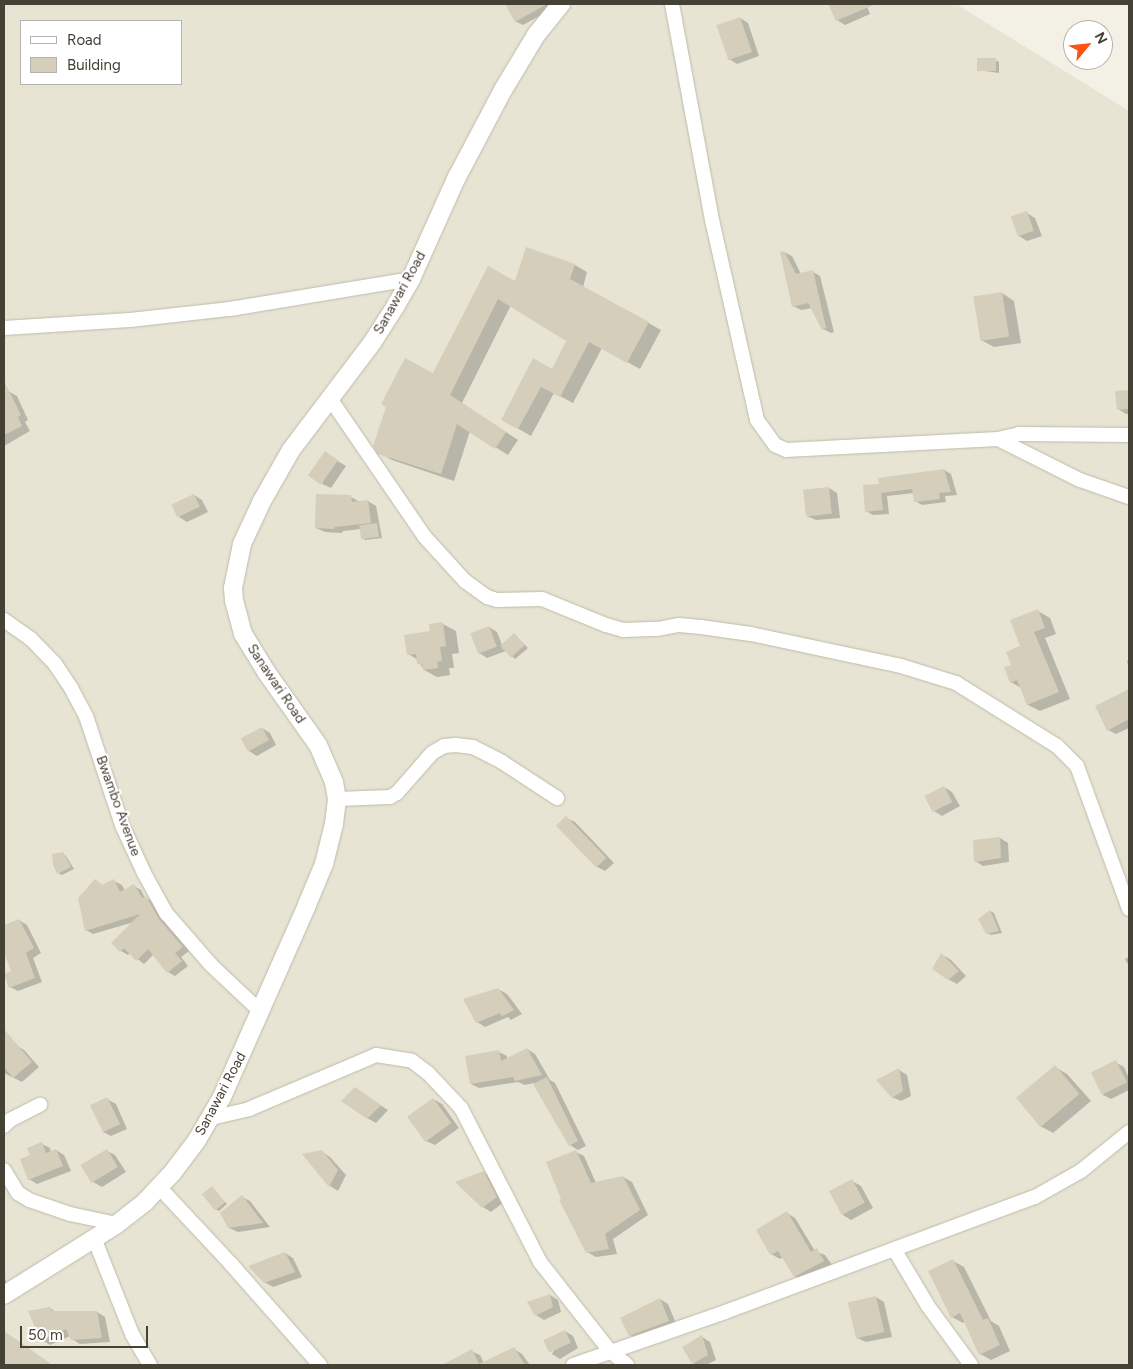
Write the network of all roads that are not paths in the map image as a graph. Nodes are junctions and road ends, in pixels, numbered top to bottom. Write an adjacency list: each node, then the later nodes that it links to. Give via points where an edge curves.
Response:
1 (561, 4): 3 (street, Sanawari Road, via 536,35 503,90 456,179)
2 (672, 4): 7 (street, via 712,220 757,420 766,435 775,445 786,450)
3 (411, 279): 4 (street, via 230,309 130,320); 5 (street, Sanawari Road, via 380,332)
4 (4, 328)
5 (329, 397): 10 (street, Sanawari Road, via 291,450 249,526 236,564 233,588 243,634 322,754); 12 (street, via 424,536 465,581 486,597 497,600 542,599 623,630 679,625 701,627 751,634 901,666 956,683 1049,741 1077,766)
6 (1129, 435): 7 (street, via 1019,434)
7 (998, 438): 8 (street, via 1080,480)
8 (1129, 497)
9 (4, 620): 13 (street, Bwambo Avenue, via 30,639 55,664 75,695 86,716 122,825 166,913 211,965)
10 (337, 798): 11 (street, via 390,797 432,753 456,744 473,747 502,762); 13 (street, Sanawari Road, via 324,864)
11 (557, 798)
12 (1129, 910)
13 (260, 1012): 15 (street, Sanawari Road)
14 (40, 1105): 16 (street)
15 (211, 1118): 19 (street, Sanawari Road, via 187,1155); 24 (street, via 249,1109 376,1055 412,1061 461,1108 540,1262)
16 (4, 1126)
17 (1129, 1132): 22 (street, via 1081,1171 1035,1197)
18 (4, 1170): 20 (street, via 18,1193 29,1200 70,1214)
19 (159, 1187): 20 (street, Sanawari Road); 26 (street)
20 (117, 1224): 21 (street, Sanawari Road)
21 (94, 1238): 23 (street, Sanawari Road); 25 (street, via 132,1334)
22 (894, 1249): 24 (street); 29 (street, via 928,1306)
23 (4, 1295)
24 (610, 1352): 27 (street); 28 (street)
25 (150, 1365)
26 (320, 1365)
27 (573, 1365)
28 (627, 1365)
29 (971, 1365)

